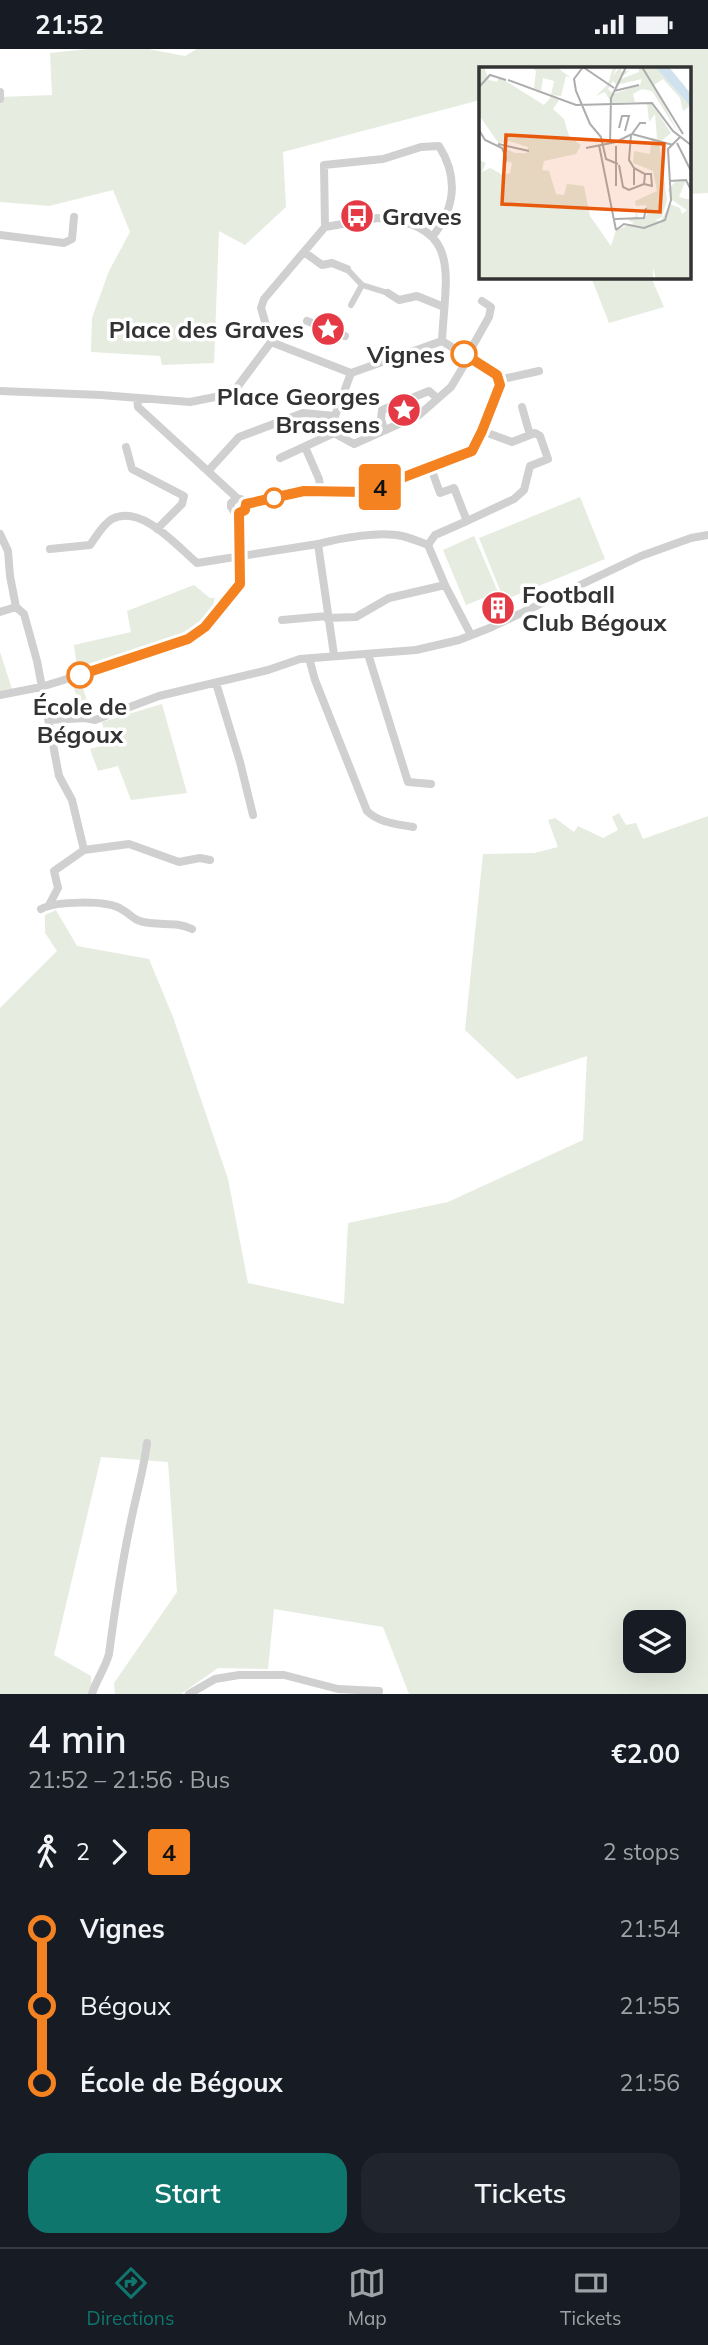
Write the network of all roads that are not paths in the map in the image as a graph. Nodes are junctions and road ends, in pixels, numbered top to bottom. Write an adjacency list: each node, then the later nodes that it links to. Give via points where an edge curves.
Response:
1 (0, 92): 2 (street)
2 (0, 99)
3 (74, 216): 5 (street, via 72,239 64,243)
4 (325, 227): 6 (street, via 397,219); 6 (street, via 324,165 383,159 439,146 452,195 444,222); 7 (street)
5 (0, 235)
6 (432, 237): 13 (street, via 445,257)
7 (304, 252): 8 (street, via 322,265 332,263); 17 (street, via 264,299 261,308)
8 (347, 269): 9 (street)
9 (362, 285): 10 (street); 12 (street)
10 (388, 293): 13 (street, via 399,300 417,296)
11 (482, 301): 18 (street, via 491,307 489,317)
12 (351, 305)
13 (444, 307): 16 (street)
14 (307, 321): 15 (street)
15 (345, 336)
16 (442, 341): 18 (street); 20 (street)
17 (271, 342): 20 (street); 23 (street, via 235,390 225,395 190,402)
18 (468, 357): 21 (street); 24 (street, via 451,387)
19 (539, 371): 21 (street)
20 (351, 373): 26 (street)
21 (498, 380): 28 (street)
22 (0, 391): 23 (street)
23 (137, 398): 35 (street, via 138,407)
24 (437, 398): 27 (street, via 419,415); 27 (street, via 429,391 382,409)
25 (522, 407): 30 (street)
26 (335, 416): 29 (street); 35 (street, via 303,413 239,437)
27 (384, 429): 29 (street, via 354,444)
28 (482, 431): 30 (street, via 512,442); 34 (street, via 472,451)
29 (334, 433): 32 (street)
30 (530, 435): 40 (street, via 540,436 548,459 530,466 524,490 514,499)
31 (126, 447): 41 (street, via 132,468 184,496)
32 (305, 447): 33 (street); 36 (street)
33 (280, 458)
34 (431, 468): 36 (street, via 365,492); 40 (street, via 440,493 454,488)
35 (209, 470): 37 (street)
36 (321, 491): 38 (street)
37 (237, 498): 38 (street); 39 (street, via 231,507)
38 (246, 504): 39 (street)
39 (239, 513): 47 (street)
40 (467, 521): 45 (street, via 435,535)
41 (157, 530): 46 (street, via 144,519 117,517 109,520 90,545); 47 (street, via 197,563)
42 (0, 534): 49 (street, via 8,551)
43 (708, 535): 53 (street, via 641,556)
44 (318, 544): 45 (street, via 392,535); 47 (street); 51 (street)
45 (429, 545): 48 (street)
46 (50, 549)
47 (241, 556): 58 (street, via 240,584 205,627 188,639)
48 (445, 585): 51 (street, via 389,598 356,617); 53 (street)
49 (16, 607): 50 (street); 58 (street, via 24,614)
50 (0, 612)
51 (327, 617): 52 (street); 55 (street)
52 (282, 620)
53 (471, 635): 54 (street, via 416,650)
54 (368, 654): 55 (street); 61 (street, via 408,782)
55 (334, 656): 56 (street)
56 (309, 658): 57 (street); 63 (street, via 367,811 373,817)
57 (215, 683): 60 (street, via 159,696 95,720); 62 (street)
58 (41, 687): 59 (street); 60 (street)
59 (0, 695)
60 (49, 720): 64 (street, via 59,776 72,800)
61 (431, 784)
62 (253, 815)
63 (413, 827)
64 (85, 851): 65 (street, via 129,844 179,862); 66 (street, via 54,871 58,888 45,907 85,903 121,908 131,919 180,923)
65 (210, 860)
66 (192, 929)
67 (147, 1443): 69 (street, via 109,1654)
68 (379, 1691): 70 (street, via 338,1689 284,1675 239,1675 215,1679)
69 (92, 1694)
70 (189, 1694)

